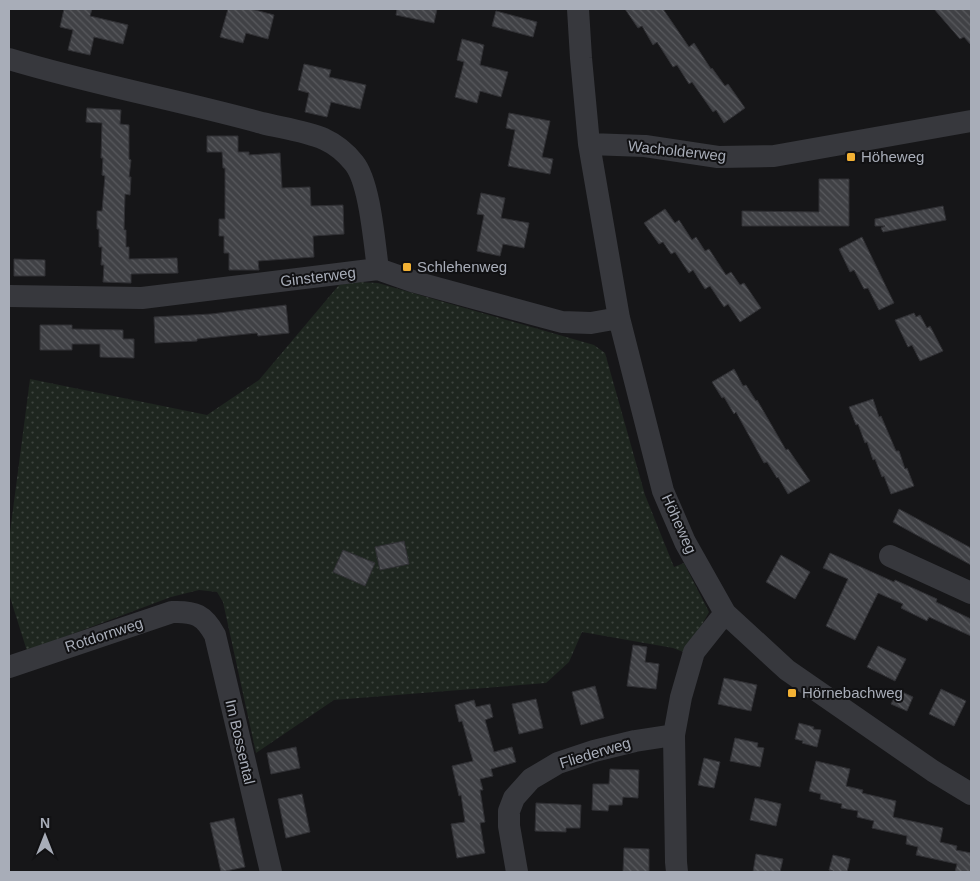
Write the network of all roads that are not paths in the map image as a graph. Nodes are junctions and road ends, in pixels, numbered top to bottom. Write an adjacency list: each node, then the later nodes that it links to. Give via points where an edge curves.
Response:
1 (578, 9): 4 (street, Höheweg)
2 (9, 59): 5 (street, via 325,139 355,164 361,176)
3 (971, 121): 4 (street, Wacholderweg, via 774,156 718,157 645,146)
4 (589, 144): 7 (street, Höheweg)
5 (378, 269): 6 (street, Ginsterweg, via 142,298); 7 (street, Ginsterweg, via 562,322 591,323)
6 (9, 296)
7 (620, 318): 10 (street, Höheweg, via 664,491 685,542)
8 (890, 556): 9 (street)
9 (971, 593)
10 (725, 613): 13 (street, via 694,652); 14 (street, Höheweg, via 800,680)
11 (201, 616): 12 (street, Rotdornweg, via 186,611 172,612); 15 (street, Im Bossental, via 216,635)
12 (9, 667)
13 (674, 735): 16 (street, Fliederweg, via 594,750 558,763 531,779 514,798 509,811); 17 (street)
14 (971, 794)
15 (271, 872)
16 (517, 872)
17 (677, 872)

